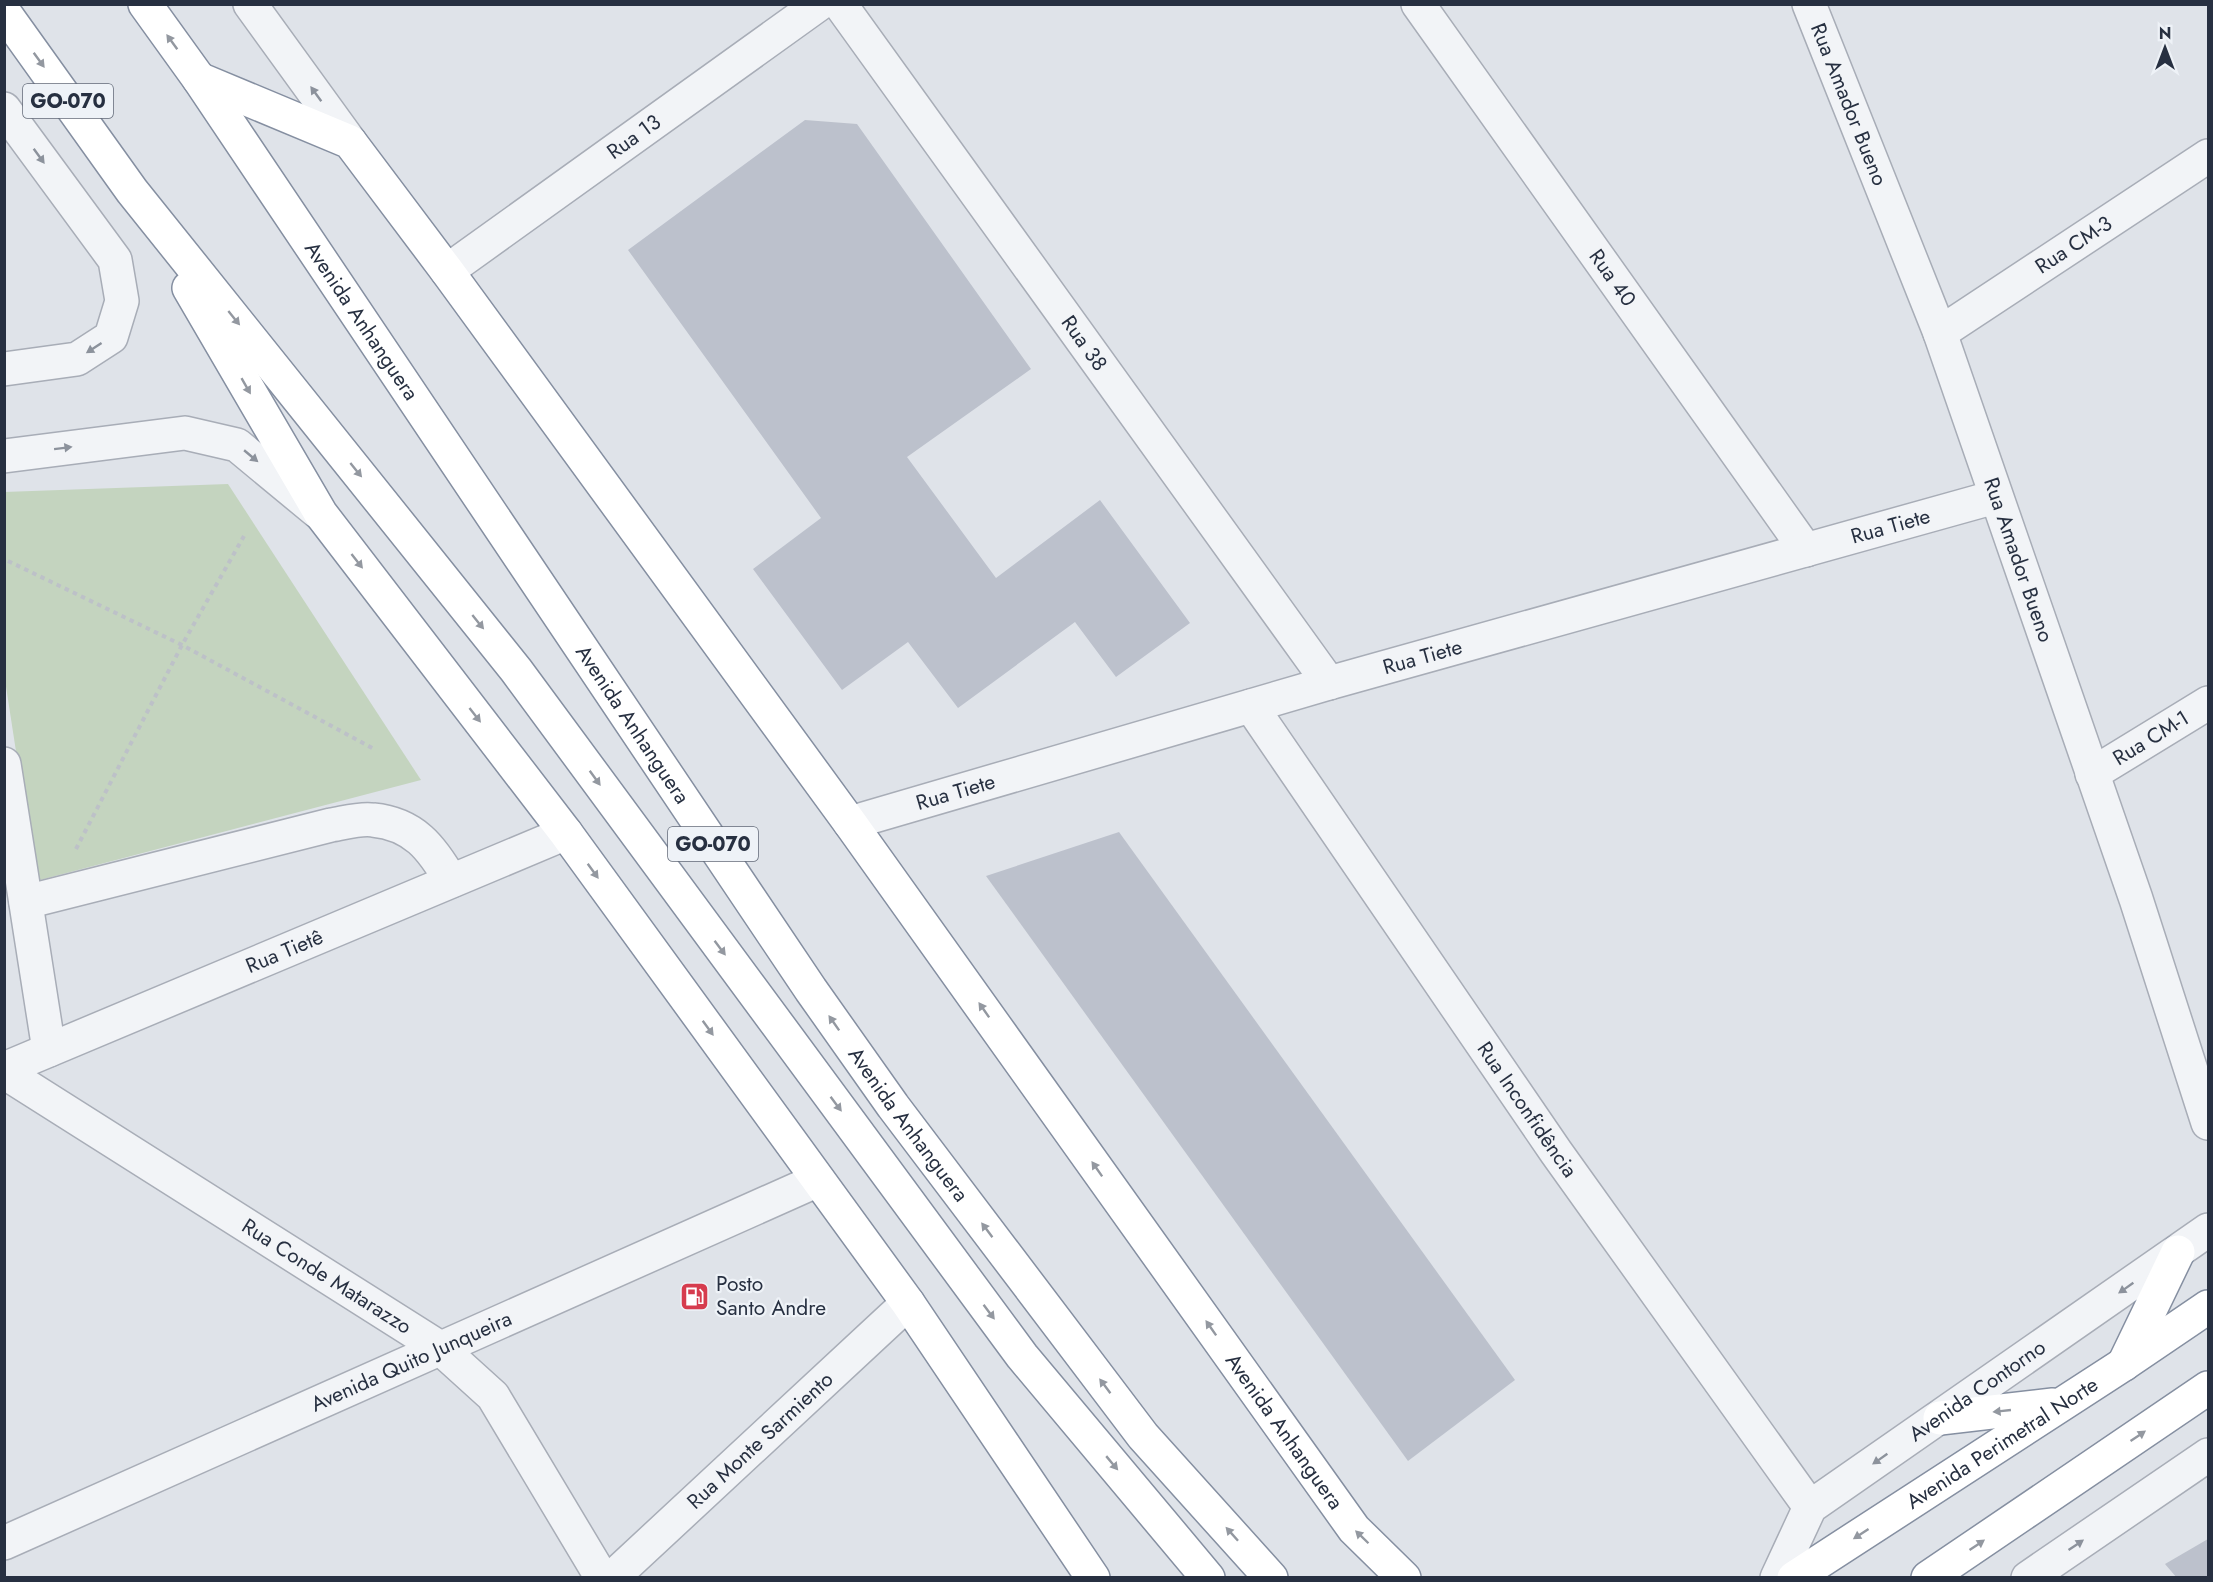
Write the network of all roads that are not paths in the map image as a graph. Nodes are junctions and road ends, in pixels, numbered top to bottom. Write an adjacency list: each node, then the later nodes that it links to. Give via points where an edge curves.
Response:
1 (145, 4): 8 (highway, Avenida Anhanguera / GO-070, one-way to 1)
2 (250, 4): 10 (street, Avenida Anhanguera, one-way to 2)
3 (819, 4): 13 (street, Rua 13)
4 (840, 4): 20 (street, Rua 38)
5 (1419, 4): 19 (street, Rua 40)
6 (1809, 4): 14 (street, Rua Amador Bueno)
7 (4, 12): 12 (highway, GO-070, one-way to 12)
8 (198, 80): 10 (highway); 49 (highway, Avenida Anhanguera / GO-070, one-way to 8, via 1143,1436 893,1106)
9 (4, 109): 15 (street, one-way to 15, via 115,260 122,301 111,337 77,359)
10 (350, 142): 13 (highway, Avenida Anhanguera)
11 (2208, 156): 14 (street, Rua CM-3)
12 (132, 191): 18 (highway, one-way to 18); 48 (highway, GO-070, one-way to 48, via 516,670 1022,1356)
13 (447, 271): 25 (highway, Avenida Anhanguera)
14 (1940, 333): 17 (street, Rua Amador Bueno)
15 (4, 369)
16 (4, 456): 18 (street, one-way to 18, via 184,433 237,445)
17 (1995, 497): 19 (street, Rua Tiete); 24 (street, Rua Amador Bueno)
18 (321, 514): 26 (highway, one-way to 26)
19 (1806, 550): 20 (street, Rua Tiete)
20 (1329, 683): 22 (street, Rua Tiete)
21 (2208, 703): 24 (street, Rua CM-1)
22 (1251, 706): 25 (street, Rua Tiete); 43 (street, Rua Inconfidência, via 1556,1152)
23 (4, 764): 28 (street)
24 (2092, 774): 31 (street, Rua Amador Bueno)
25 (850, 823): 50 (highway, Avenida Anhanguera, one-way to 25, via 1354,1529)
26 (566, 833): 27 (street, Rua Tietê); 32 (highway, one-way to 32)
27 (451, 881): 28 (street, via 437,856 416,835 399,825 372,819 331,825); 29 (street, Rua Tietê)
28 (26, 902): 29 (street)
29 (50, 1050): 30 (street, Rua Tietê)
30 (4, 1071): 37 (street, Rua Conde Matarazzo)
31 (2208, 1123)
32 (818, 1179): 35 (highway); 37 (street, Avenida Quito Junqueira)
33 (2208, 1230): 34 (street, Avenida Contorno)
34 (2178, 1252): 38 (highway); 41 (street, Avenida Contorno, one-way to 41)
35 (908, 1303): 46 (street, Rua Monte Sarmiento); 47 (highway)
36 (2208, 1307): 38 (highway, Avenida Perimetral Norte)
37 (440, 1348): 44 (street, Avenida Quito Junqueira); 45 (street, Rua Conde Matarazzo, via 493,1396)
38 (2124, 1364): 40 (highway, Avenida Perimetral Norte)
39 (2208, 1388): 53 (highway, one-way to 39)
40 (2061, 1404): 41 (highway, one-way to 41); 52 (highway, Avenida Perimetral Norte, one-way to 52)
41 (1940, 1418): 43 (street, Avenida Contorno, one-way to 43)
42 (2208, 1455): 54 (street, one-way to 42)
43 (1810, 1507): 51 (street)
44 (4, 1543)
45 (602, 1578)
46 (612, 1578)
47 (1093, 1578)
48 (1208, 1578)
49 (1271, 1578)
50 (1404, 1578)
51 (1777, 1578)
52 (1794, 1578)
53 (1928, 1578)
54 (2028, 1578)

